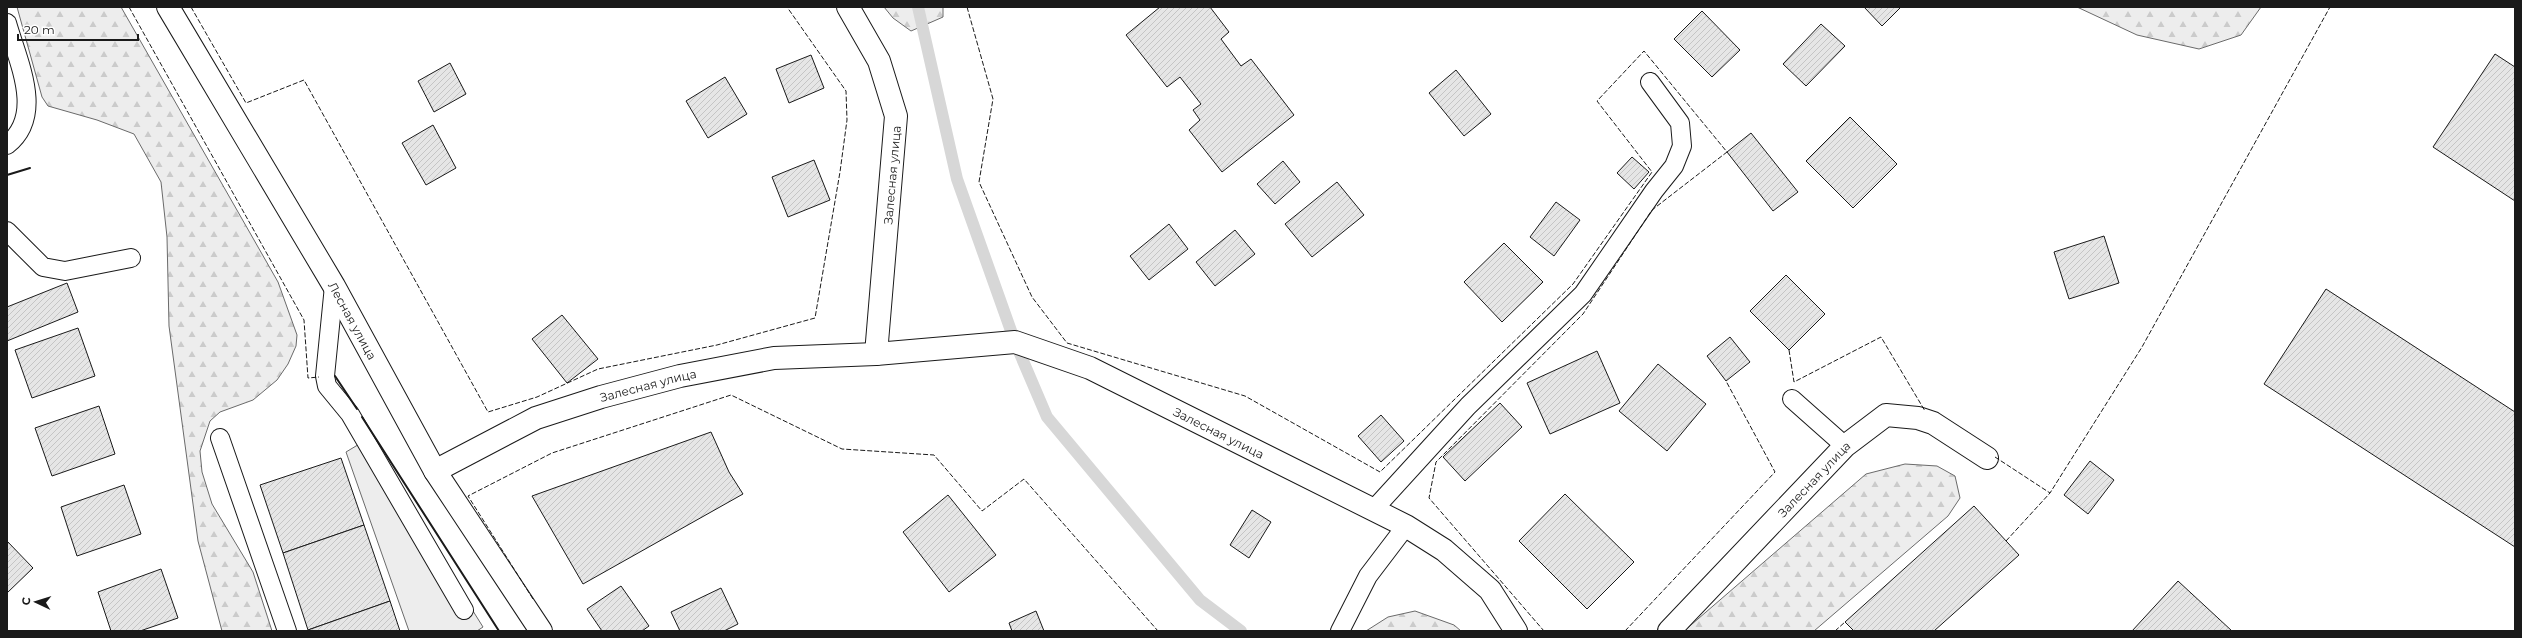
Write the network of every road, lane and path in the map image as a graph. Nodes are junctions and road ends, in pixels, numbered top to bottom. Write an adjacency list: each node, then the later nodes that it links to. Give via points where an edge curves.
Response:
1 (168, 7): 8 (street, Лесная улица)
2 (848, 7): 9 (street, Залесная улица, via 879,61 896,116)
3 (7, 23): 5 (lane, via 28,97 25,123 18,137)
4 (1650, 82): 15 (lane, via 1680,123 1682,146 1674,166 1583,294 1468,406)
5 (7, 145)
6 (7, 231): 7 (lane, via 43,267 64,271)
7 (131, 258)
8 (334, 286): 14 (street, Лесная улица); 17 (lane, via 324,376 326,386 350,414)
9 (876, 354): 14 (street, Залесная улица, via 774,358 680,376 600,396 536,418); 15 (street, Залесная улица, via 1015,342 1090,368)
10 (1792, 399): 12 (lane)
11 (220, 438): 18 (lane)
12 (1846, 446): 13 (street, Залесная улица, via 1886,415 1933,422); 22 (street, Залесная улица)
13 (1987, 458)
14 (434, 471): 19 (street, Лесная улица)
15 (1374, 509): 16 (street, Залесная улица)
16 (1406, 526): 20 (lane, via 1368,576); 21 (street, Залесная улица, via 1444,550 1490,590)
17 (464, 610)
18 (287, 631)
19 (541, 631)
20 (1340, 631)
21 (1516, 631)
22 (1669, 631)

